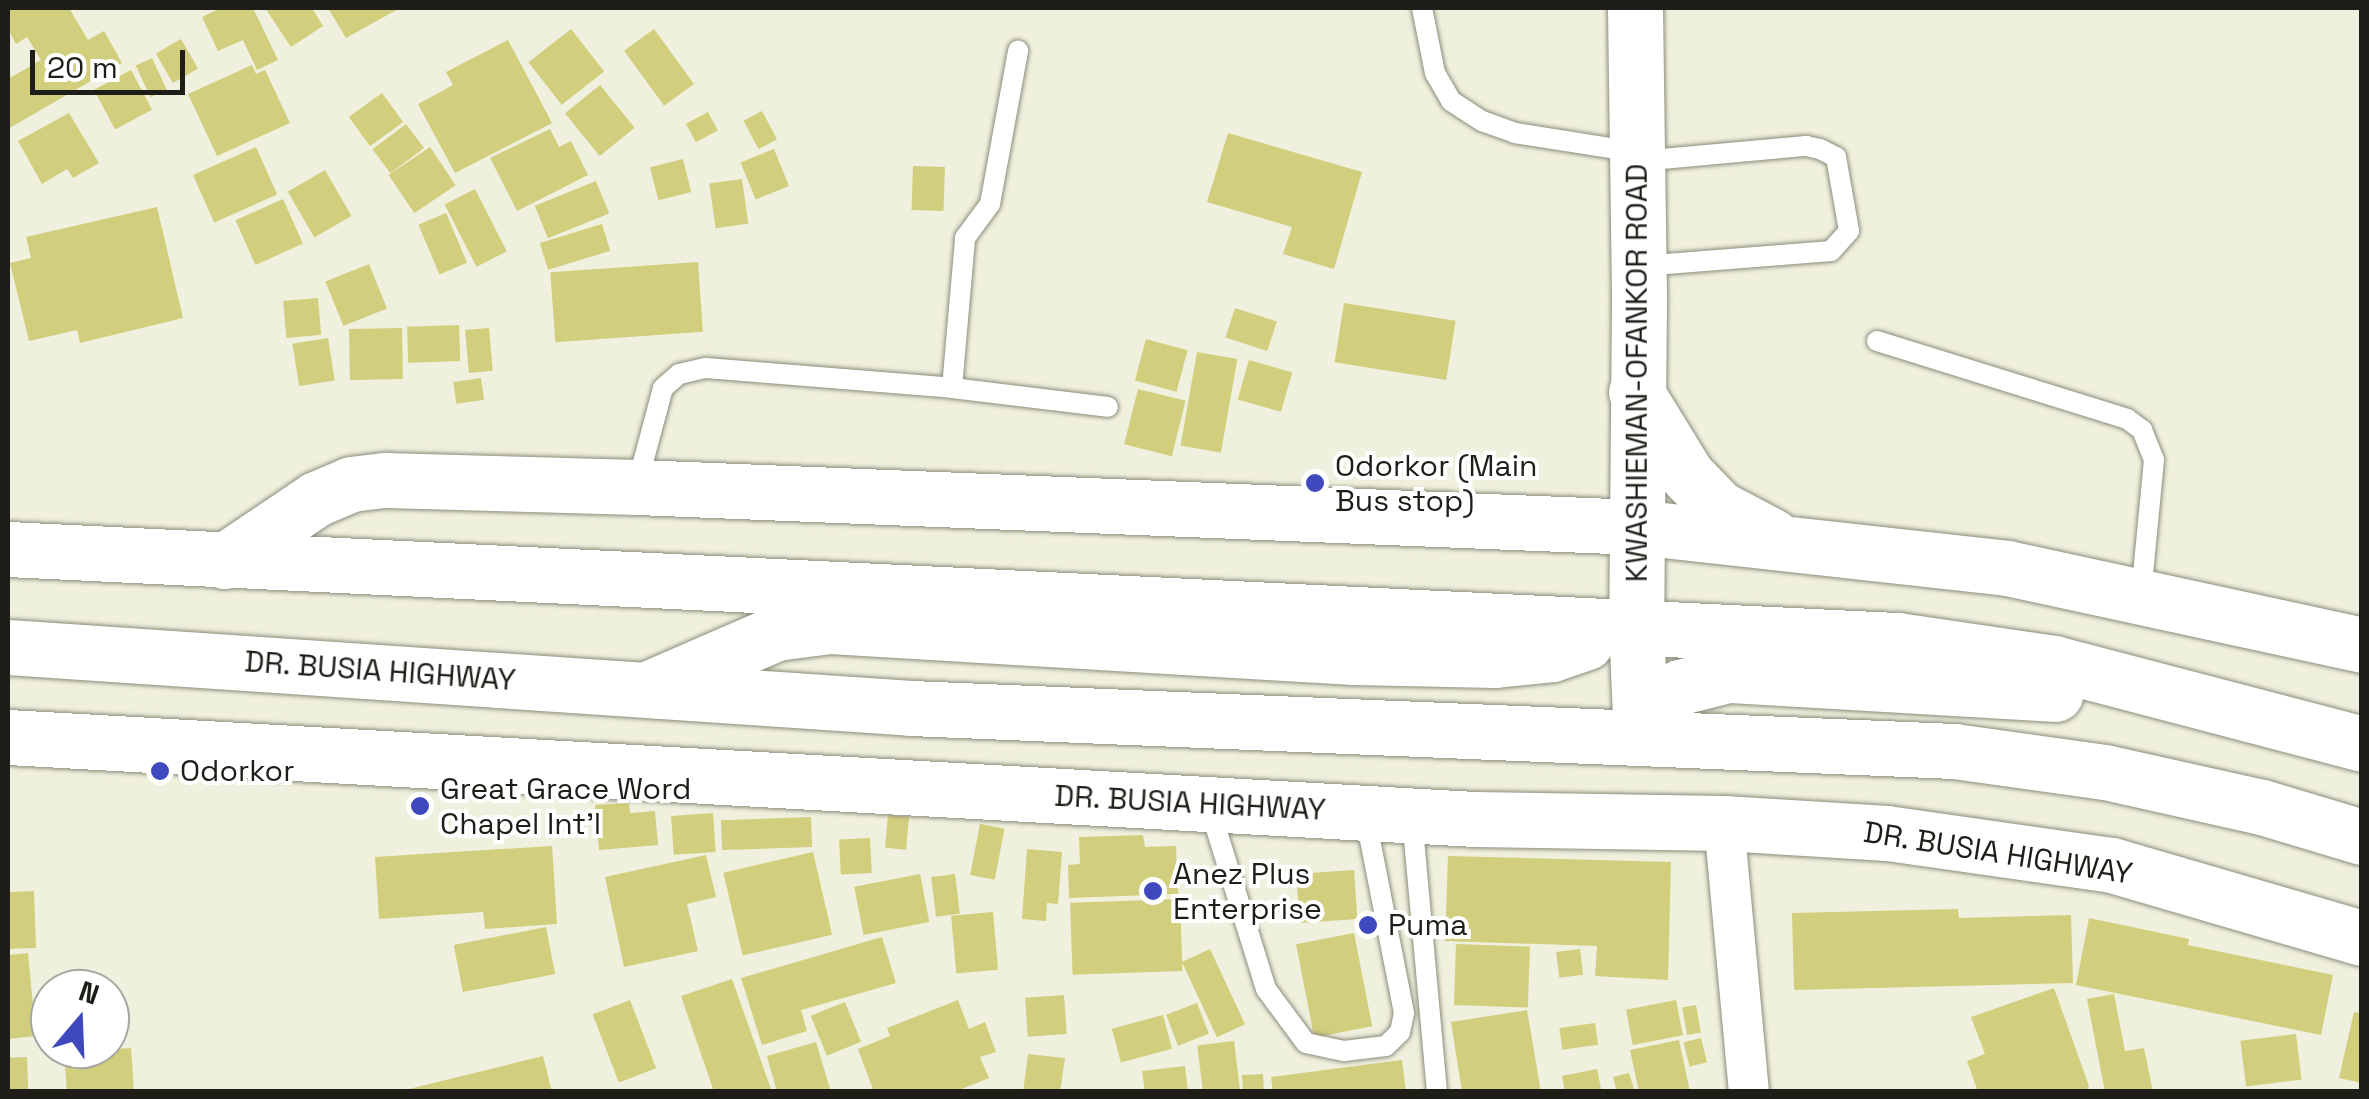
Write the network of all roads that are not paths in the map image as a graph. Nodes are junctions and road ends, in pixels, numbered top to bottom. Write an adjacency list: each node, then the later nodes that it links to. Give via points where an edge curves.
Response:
1 (1422, 8): 4 (lane, via 1435,72 1451,101 1515,133)
2 (1635, 8): 4 (main road, KWASHIEMAN-OFANKOR ROAD)
3 (1018, 51): 7 (lane, via 990,204 965,238)
4 (1638, 157): 5 (main road, KWASHIEMAN-OFANKOR ROAD); 5 (lane, via 1820,149 1836,157 1849,231 1830,250)
5 (1638, 267): 8 (main road, KWASHIEMAN-OFANKOR ROAD)
6 (1877, 341): 15 (lane, via 2127,419 2142,430 2154,460)
7 (952, 388): 9 (lane); 10 (lane, via 706,368 680,374 663,388)
8 (1636, 392): 11 (main road, KWASHIEMAN-OFANKOR ROAD); 12 (main road, via 1687,476 1720,508)
9 (1108, 407)
10 (637, 486): 11 (main road); 14 (main road, via 351,484 316,499)
11 (1636, 527): 12 (main road); 16 (main road, KWASHIEMAN-OFANKOR ROAD)
12 (1788, 544): 15 (main road, via 2007,568)
13 (8, 549): 14 (main road)
14 (224, 561): 16 (main road)
15 (2141, 596): 17 (main road)
16 (1636, 625): 19 (main road, via 1552,654 1495,660 830,626 776,632); 20 (main road, via 1897,640 2054,663); 22 (main road, KWASHIEMAN-OFANKOR ROAD)
17 (2362, 644)
18 (8, 647): 19 (main road, DR. BUSIA HIGHWAY)
19 (643, 690): 22 (main road, DR. BUSIA HIGHWAY, via 931,709)
20 (2189, 696): 22 (main road, via 1728,675 1680,687 1655,710); 23 (main road)
21 (8, 737): 24 (main road, DR. BUSIA HIGHWAY)
22 (1641, 738): 27 (main road, DR. BUSIA HIGHWAY, via 1954,751 2105,772)
23 (2362, 744)
24 (1208, 804): 25 (main road, DR. BUSIA HIGHWAY); 25 (lane, via 1266,989 1306,1043 1344,1052 1386,1046 1400,1032 1404,1013)
25 (1388, 814): 26 (main road, DR. BUSIA HIGHWAY); 29 (lane)
26 (1724, 822): 28 (main road, DR. BUSIA HIGHWAY, via 1887,833 2112,866); 30 (street)
27 (2362, 837)
28 (2362, 938)
29 (1437, 1092)
30 (1749, 1092)

